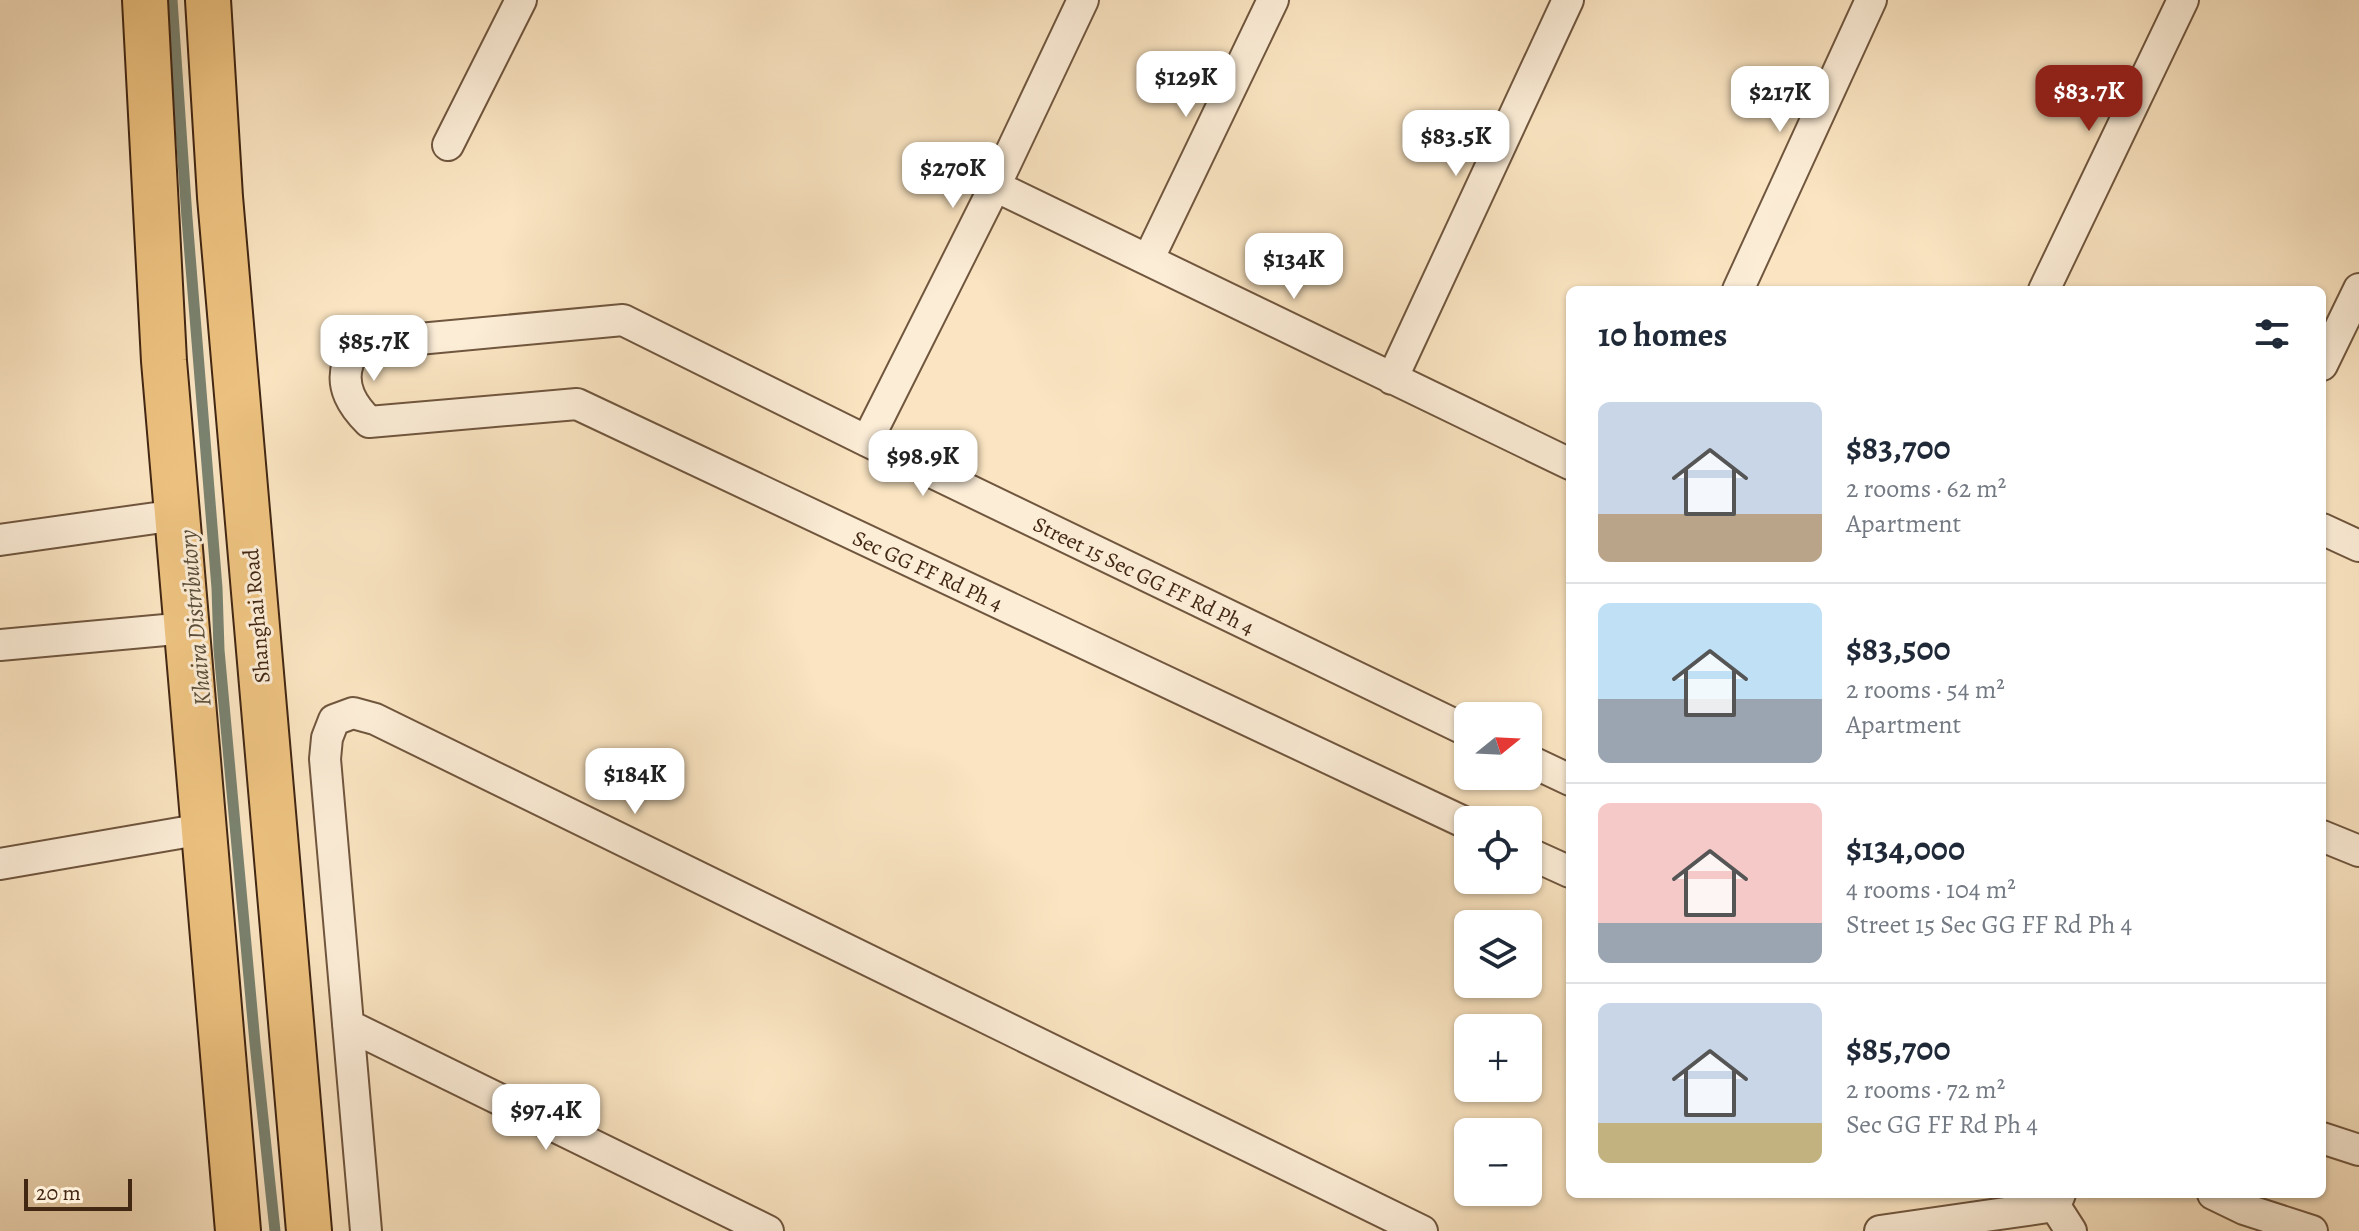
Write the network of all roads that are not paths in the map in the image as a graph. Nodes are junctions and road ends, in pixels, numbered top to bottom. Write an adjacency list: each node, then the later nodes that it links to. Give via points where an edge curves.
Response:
1 (145, 0): 17 (main road, Shanghai Road)
2 (208, 0): 17 (main road, Shanghai Road, via 220,197)
3 (521, 0): 9 (street)
4 (1083, 0): 10 (street)
5 (1273, 0): 11 (street)
6 (1568, 0): 18 (street)
7 (1871, 0): 12 (street)
8 (2183, 0): 13 (street)
9 (448, 145)
10 (995, 186): 11 (street); 19 (street)
11 (1148, 260): 18 (street)
12 (1740, 286)
13 (2046, 286)
14 (2359, 289): 16 (street)
15 (365, 344): 19 (street, Street 15 Sec GG FF Rd Ph 4, via 623,320); 30 (street, Sec GG FF Rd Ph 4, via 348,361 346,385 354,407 369,422 577,404)
16 (2326, 357)
17 (199, 358): 21 (main road, Shanghai Road); 45 (main road, Shanghai Road)
18 (1392, 379): 20 (street)
19 (867, 441): 27 (street, Street 15 Sec GG FF Rd Ph 4)
20 (1566, 462)
21 (177, 515): 23 (street); 25 (main road, Shanghai Road)
22 (2326, 531): 24 (street)
23 (0, 540)
24 (2359, 546)
25 (187, 628): 26 (street); 31 (main road, Shanghai Road)
26 (0, 645)
27 (1454, 724)
28 (1542, 767): 29 (street)
29 (1566, 778)
30 (1454, 817)
31 (203, 829): 35 (street); 44 (main road, Shanghai Road)
32 (2326, 838): 33 (street)
33 (2359, 851)
34 (1542, 859): 36 (street)
35 (0, 864)
36 (1566, 870)
37 (348, 1025): 42 (street); 43 (street, via 325,759 334,720 353,713 375,719); 46 (street)
38 (2326, 1139): 39 (street)
39 (2359, 1150)
40 (2221, 1198): 50 (street)
41 (2062, 1210): 49 (street)
42 (718, 1219): 47 (street)
43 (1377, 1221): 48 (street)
44 (238, 1231)
45 (309, 1231)
46 (366, 1231)
47 (768, 1231)
48 (1422, 1231)
49 (1880, 1231)
50 (2312, 1231)

